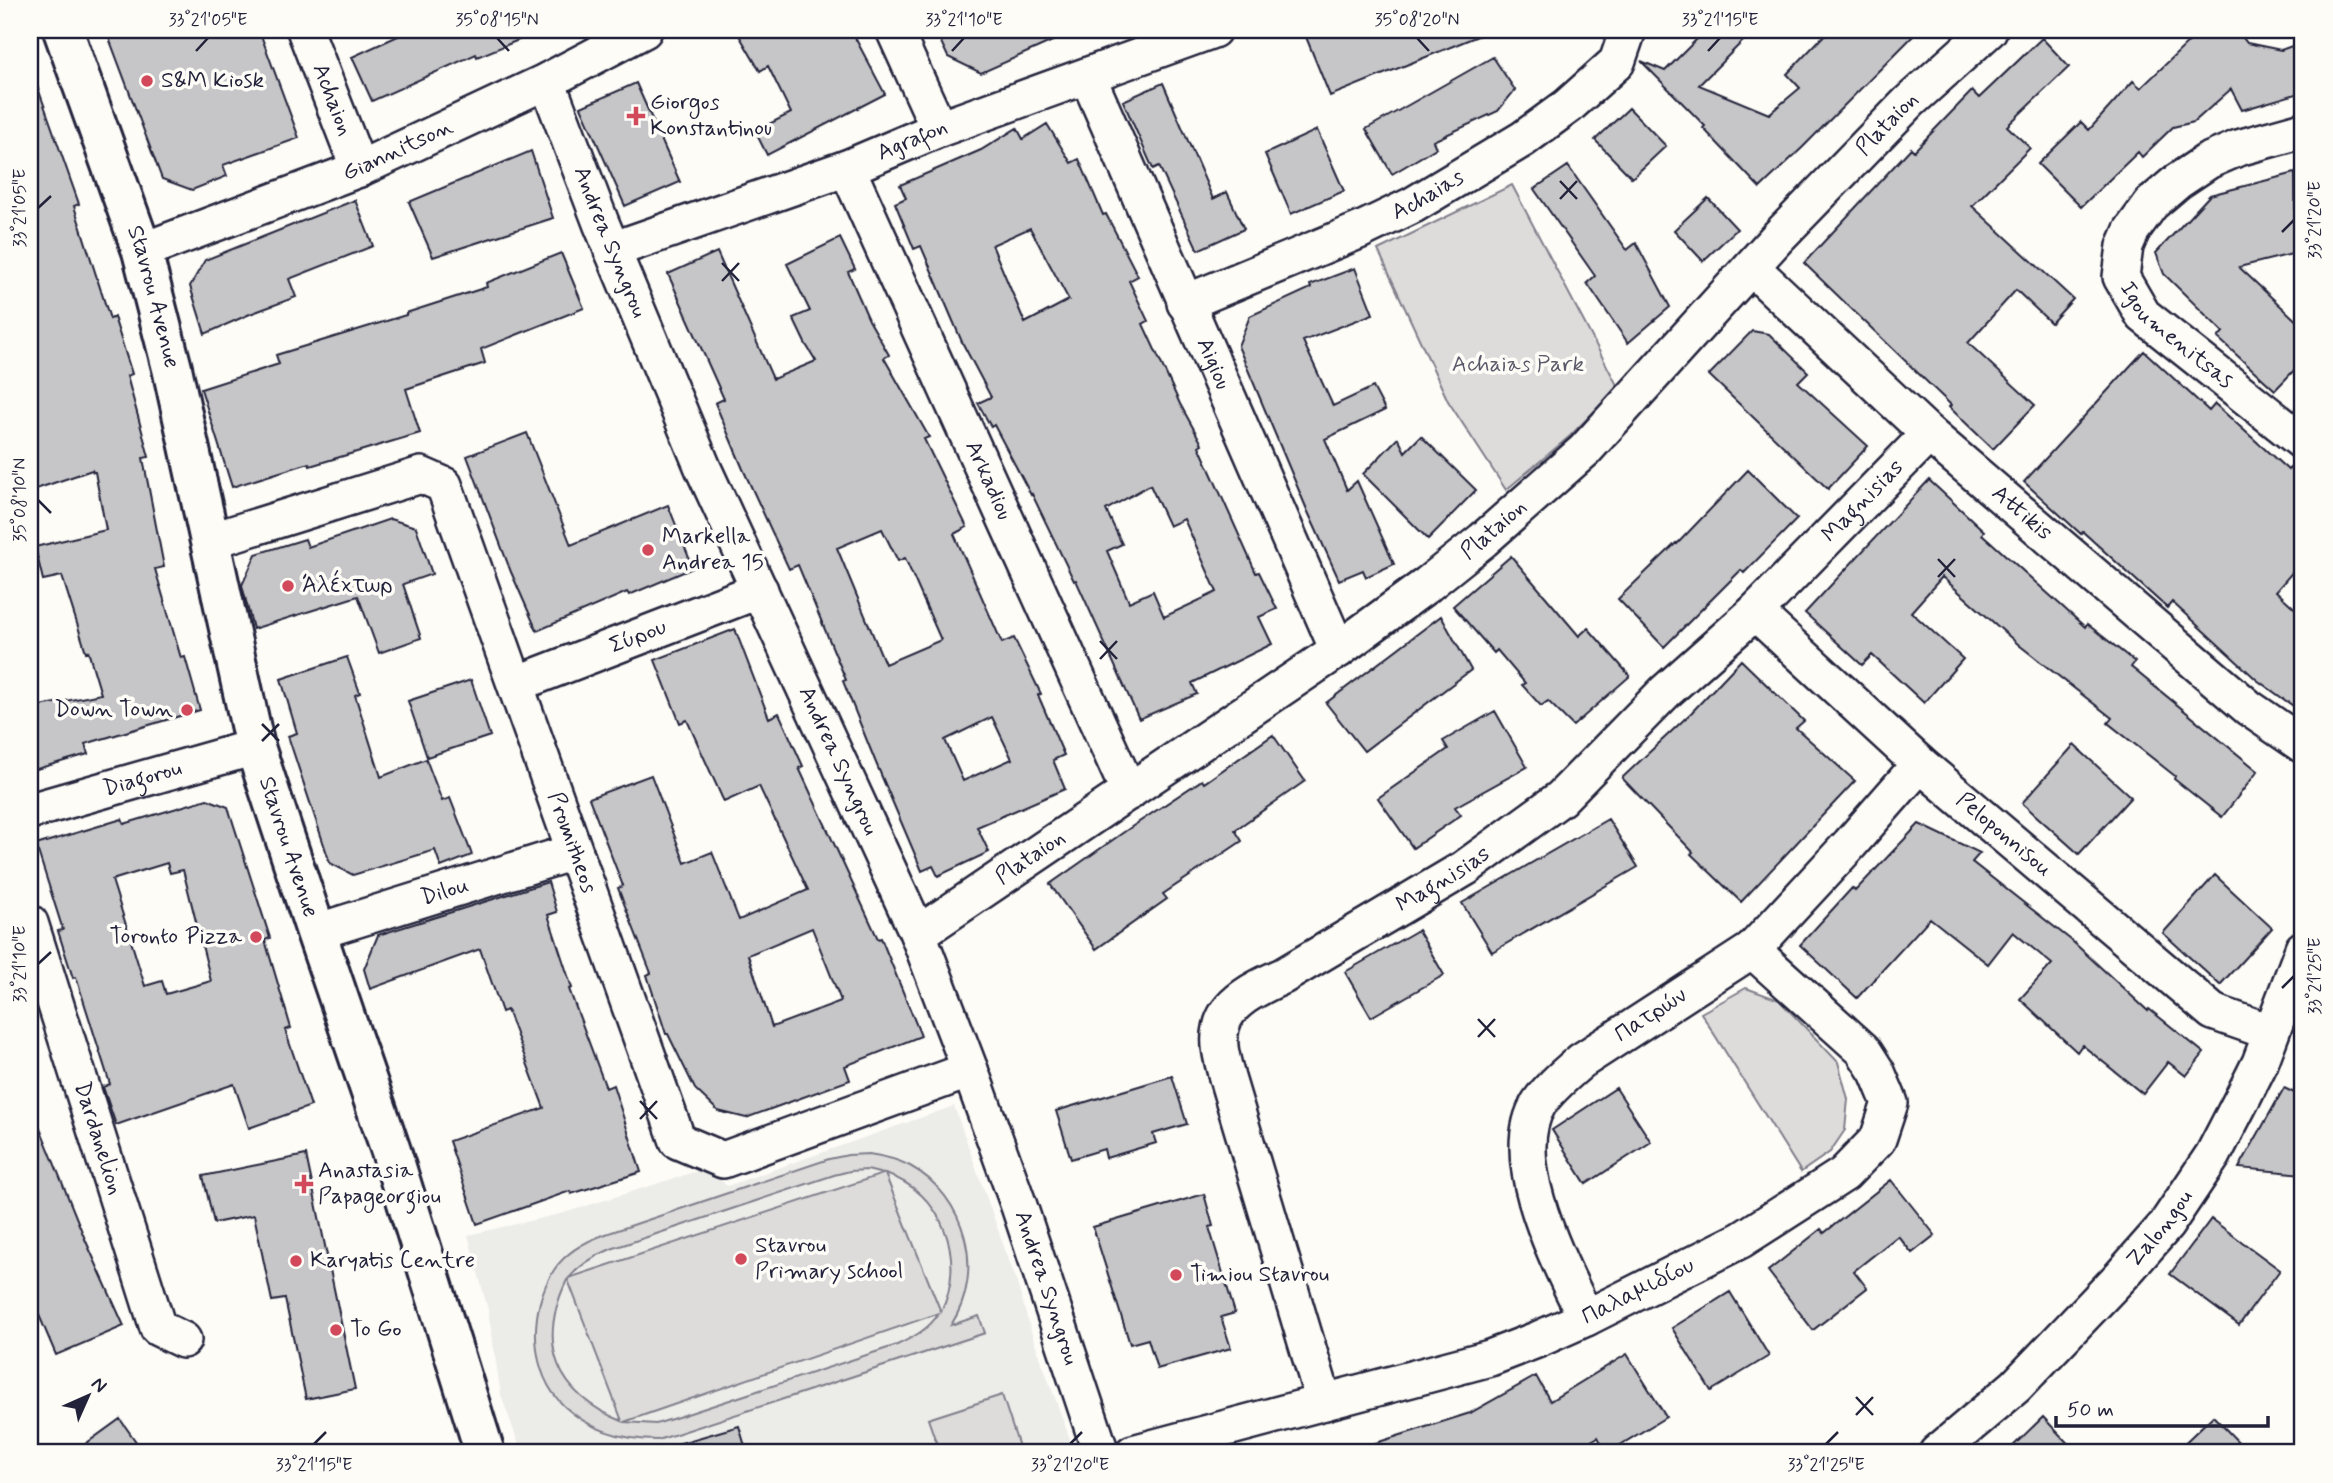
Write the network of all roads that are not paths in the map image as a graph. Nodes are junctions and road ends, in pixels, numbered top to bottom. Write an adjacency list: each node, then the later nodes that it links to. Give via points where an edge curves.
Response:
1 (63, 30): 15 (main road, Stavrou Avenue)
2 (305, 30): 13 (street, Achaion)
3 (644, 30): 9 (street, Giannitson)
4 (894, 30): 10 (street)
5 (1213, 30): 8 (street, Agrafon)
6 (1628, 30): 17 (street, Achaias, via 1617,62 1523,139 1413,205)
7 (1989, 30): 16 (street, Plataion, via 1909,102)
8 (1088, 77): 10 (street, Agrafon); 17 (street, Aigiou)
9 (547, 81): 13 (street, Giannitson); 14 (street, Andrea Syngrou)
10 (939, 129): 12 (street, Agrafon)
11 (2303, 130): 19 (street, Igoumenitsas, via 2238,148 2178,181 2151,204 2132,230 2120,277 2143,315)
12 (847, 167): 14 (street, Agrafon); 28 (street, Arkadiou)
13 (359, 169): 15 (street, Giannitson)
14 (612, 250): 21 (street, Andrea Syngrou, via 703,468)
15 (142, 251): 20 (main road, Stavrou Avenue)
16 (1751, 267): 18 (street, Attikis); 23 (street, Plataion, via 1586,450 1483,540)
17 (1185, 303): 23 (street, Aigiou)
18 (1929, 434): 22 (street, Magnisias); 25 (street, Attikis, via 2249,708)
19 (2303, 442)
20 (210, 541): 24 (street, Promitheos, via 421,475 444,485); 26 (main road, Stavrou Avenue)
21 (760, 590): 24 (street, Σύρου); 33 (street, Andrea Syngrou)
22 (1755, 612): 27 (street, Peloponnisou); 40 (street, Magnisias, via 1665,692 1561,798 1465,868 1265,984 1229,1011 1221,1027 1220,1050)
23 (1338, 650): 28 (street, Plataion)
24 (516, 684): 30 (street, Promitheos)
25 (2303, 745)
26 (256, 747): 29 (street, Diagorou); 32 (main road, Stavrou Avenue)
27 (1920, 764): 35 (street, Πατρών); 36 (street, Peloponnisou, via 2213,1012)
28 (1129, 792): 33 (street, Plataion)
29 (30, 811)
30 (573, 852): 32 (street, Dilou); 37 (street, Promitheos, via 678,1141 723,1160)
31 (30, 923): 39 (street, Dardanelion, via 158,1328)
32 (316, 932): 41 (main road, Stavrou Avenue, via 391,1151)
33 (918, 934): 37 (street, Andrea Syngrou)
34 (2303, 949): 36 (street, Zalongou)
35 (1752, 950): 38 (street, Πατρών, via 1581,1061 1539,1104 1528,1138 1531,1184); 38 (street, Παλαμιδίου, via 1863,1050 1890,1103 1878,1139 1844,1174 1741,1240)
36 (2270, 1032): 44 (street, Zalongou, via 2260,1063 2213,1155 2166,1225 2016,1386)
37 (970, 1070): 42 (street, Andrea Syngrou)
38 (1586, 1318): 40 (street, Παλαμιδίου, via 1490,1358)
39 (183, 1340)
40 (1324, 1402): 43 (street, Παλαμιδίου)
41 (485, 1453)
42 (1101, 1453)
43 (1133, 1453)
44 (1937, 1453)

